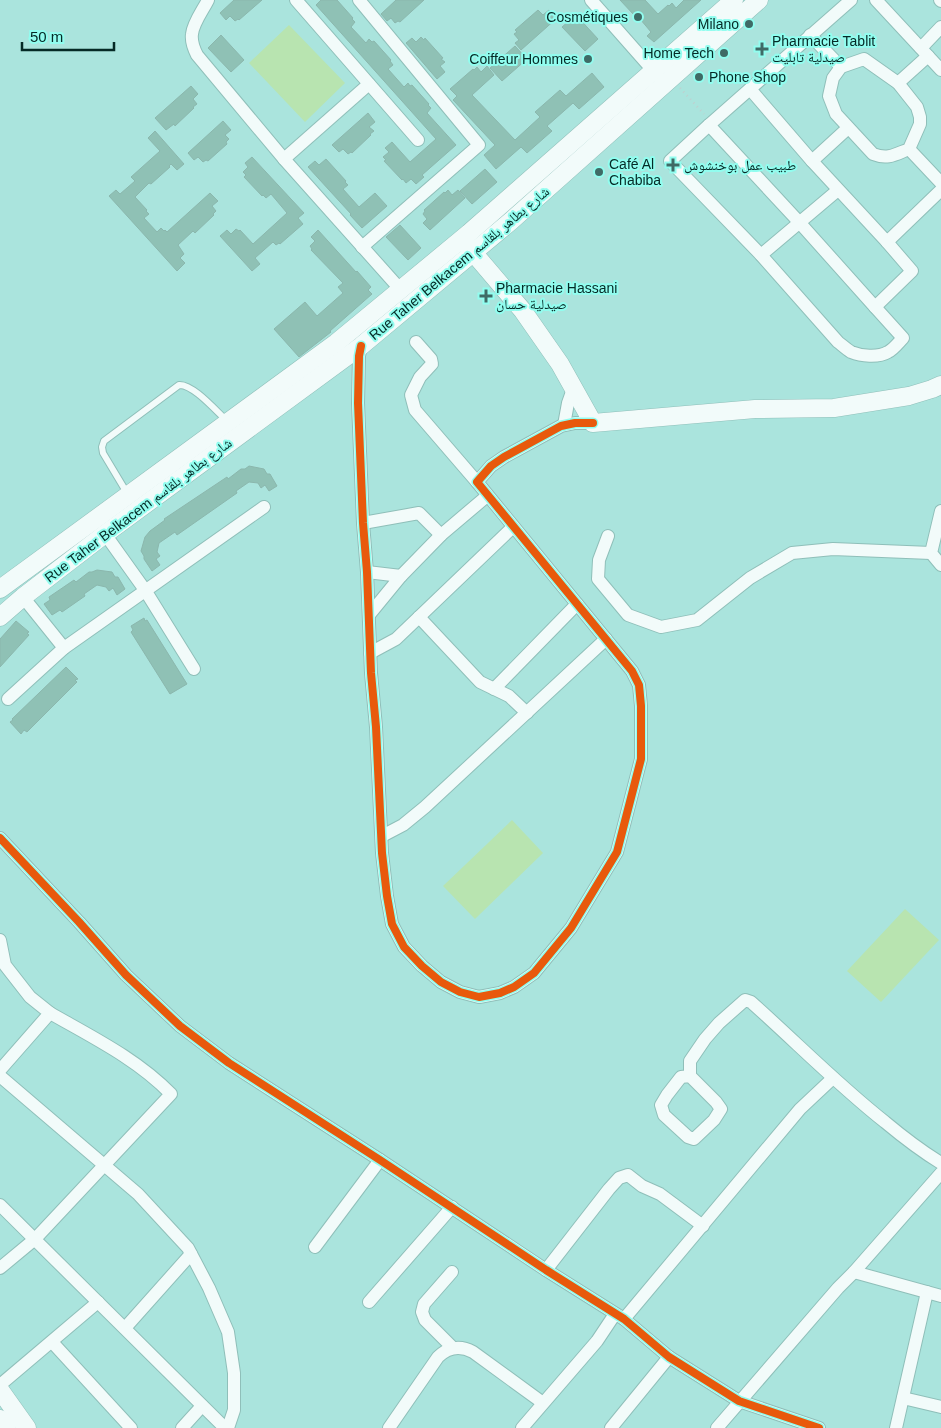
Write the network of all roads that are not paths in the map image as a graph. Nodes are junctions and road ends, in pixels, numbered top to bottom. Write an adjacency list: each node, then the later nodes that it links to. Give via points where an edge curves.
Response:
1 (208, 0): 22 (street, via 192,34 196,55)
2 (296, 0): 16 (street)
3 (591, 0): 14 (street)
4 (734, 0): 14 (main road, Rue Taher Belkacem شارع بطاهر بلقاسم)
5 (759, 0): 14 (main road, Rue Taher Belkacem شارع بطاهر بلقاسم)
6 (851, 0): 10 (street)
7 (876, 0): 11 (street)
8 (366, 2): 30 (street, via 480,146)
9 (941, 27): 11 (street)
10 (810, 35): 12 (street); 17 (street)
11 (924, 52): 13 (street); 15 (street)
12 (841, 67): 15 (street, via 864,59); 19 (street, via 833,78 829,96 836,114)
13 (941, 70)
14 (667, 81): 28 (main road, Rue Taher Belkacem شارع بطاهر بلقاسم); 31 (main road, Rue Taher Belkacem شارع بطاهر بلقاسم)
15 (898, 83): 21 (street, via 920,116 920,124)
16 (369, 84): 20 (street); 22 (street)
17 (750, 89): 18 (street); 23 (street)
18 (709, 126): 27 (street); 32 (street, via 670,161)
19 (848, 128): 21 (street, via 881,157); 23 (street)
20 (418, 140)
21 (909, 149): 24 (street)
22 (284, 159): 30 (street)
23 (812, 162): 25 (street)
24 (941, 183)
25 (838, 190): 27 (street); 29 (street)
26 (941, 190): 29 (street)
27 (799, 222): 32 (street); 34 (street)
28 (462, 239): 31 (main road); 33 (main road, Rue Taher Belkacem شارع بطاهر بلقاسم)
29 (887, 242): 34 (street, via 912,271)
30 (362, 247): 33 (street)
31 (473, 254): 36 (main road, Rue Taher Belkacem شارع بطاهر بلقاسم); 38 (main road, via 523,311 560,364)
32 (761, 255): 34 (street, via 838,342 853,352 884,354 903,338)
33 (400, 289): 39 (main road, Rue Taher Belkacem شارع بطاهر بلقاسم, via 336,342)
34 (875, 307)
35 (416, 342): 42 (street, via 432,364 420,377 412,395 415,410)
36 (361, 346): 47 (street, via 358,403); 49 (main road, Rue Taher Belkacem شارع بطاهر بلقاسم)
37 (941, 385): 40 (main road, via 909,396 834,408 756,409)
38 (573, 389): 40 (main road); 41 (street)
39 (228, 422): 43 (main road, Rue Taher Belkacem شارع بطاهر بلقاسم); 43 (lane, via 184,384 179,385 104,441 102,453)
40 (593, 423): 41 (street)
41 (564, 425): 42 (street, via 504,457)
42 (477, 482): 44 (street)
43 (128, 495): 56 (main road, Rue Taher Belkacem شارع بطاهر بلقاسم)
44 (487, 496): 48 (street); 50 (street)
45 (264, 508): 57 (street)
46 (941, 511): 52 (street)
47 (364, 523): 50 (street, via 419,513); 54 (street)
48 (513, 527): 59 (street); 62 (street)
49 (105, 534): 57 (street); 58 (main road, Rue Taher Belkacem شارع بطاهر بلقاسم)
50 (440, 535): 55 (street)
51 (608, 536): 52 (street, via 599,560 598,579 628,615 661,627 697,620 750,578 792,553 833,549)
52 (931, 553): 53 (street)
53 (941, 566)
54 (367, 572): 55 (street); 60 (street)
55 (400, 576): 60 (street)
56 (0, 589)
57 (145, 590): 64 (street); 66 (street)
58 (23, 597): 61 (main road, Rue Taher Belkacem شارع بطاهر بلقاسم); 64 (street)
59 (577, 604): 63 (street); 67 (street)
60 (369, 615): 65 (street)
61 (0, 617)
62 (419, 617): 65 (street, via 396,639); 67 (street, via 480,682)
63 (606, 639): 69 (street); 70 (street, via 639,685 641,759 617,852 571,928 534,973 500,994 479,998 441,982 422,966 404,948 392,924)
64 (64, 648): 68 (street)
65 (370, 653): 70 (street)
66 (194, 669)
67 (494, 689): 69 (street, via 508,696)
68 (8, 699)
69 (527, 713): 70 (street, via 425,807 403,825)
70 (382, 836)
71 (0, 838): 79 (street, via 126,975 180,1026 229,1063)
72 (0, 940): 73 (street)
73 (2, 968): 74 (street)
74 (50, 1013): 75 (street); 81 (street, via 130,1060 157,1079 171,1094)
75 (0, 1070)
76 (0, 1076): 81 (street)
77 (690, 1076): 77 (street, via 721,1110 694,1139 664,1115 661,1105 681,1078); 78 (street, via 690,1061 705,1039 745,1000 756,1005)
78 (832, 1078): 80 (street); 85 (street, via 800,1109)
79 (380, 1160): 84 (street); 87 (street)
80 (941, 1163)
81 (105, 1164): 86 (street); 88 (street, via 138,1194)
82 (941, 1173): 92 (street)
83 (0, 1205): 86 (street)
84 (452, 1207): 90 (street); 96 (street)
85 (703, 1226): 90 (street, via 628,1175 619,1178 609,1189); 97 (street)
86 (35, 1239): 89 (street); 95 (street)
87 (315, 1247)
88 (191, 1254): 98 (street); 114 (street, via 228,1332 234,1410)
89 (0, 1268)
90 (546, 1270): 97 (street)
91 (452, 1272): 100 (street, via 424,1304 422,1312 425,1320)
92 (854, 1272): 93 (street); 105 (street)
93 (927, 1292): 94 (street); 104 (street)
94 (941, 1296)
95 (98, 1302): 98 (street); 99 (street)
96 (369, 1302)
97 (620, 1317): 101 (street); 106 (street)
98 (125, 1328): 107 (street)
99 (52, 1342): 102 (street); 112 (street)
100 (453, 1348): 106 (street, via 467,1348); 115 (street, via 442,1353)
101 (669, 1357): 105 (street); 117 (street)
102 (0, 1385)
103 (0, 1390): 111 (main road)
104 (903, 1398): 108 (street); 120 (street)
105 (739, 1401): 118 (street); 119 (street)
106 (543, 1403): 116 (street)
107 (202, 1406): 113 (street); 114 (street)
108 (941, 1407)
109 (0, 1419): 110 (main road)
110 (7, 1428)
111 (27, 1428)
112 (131, 1428)
113 (182, 1428)
114 (227, 1428)
115 (389, 1428)
116 (522, 1428)
117 (611, 1428)
118 (717, 1428)
119 (819, 1428)
120 (896, 1428)

